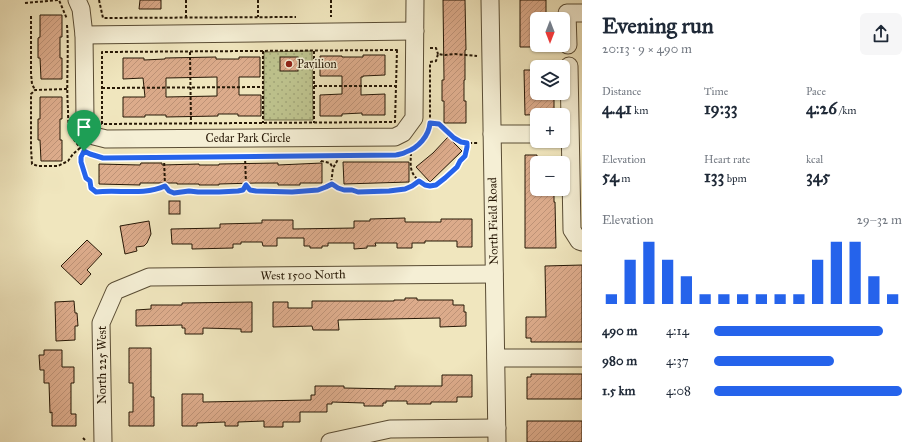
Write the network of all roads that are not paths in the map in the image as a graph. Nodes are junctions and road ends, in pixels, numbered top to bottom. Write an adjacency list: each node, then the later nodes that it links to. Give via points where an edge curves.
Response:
1 (77, 0): 7 (street, Cedar Park Circle, via 81,9)
2 (415, 0): 6 (street, Cedar Park Circle)
3 (490, 0): 9 (street, North Field Road)
4 (572, 9): 5 (street)
5 (570, 27)
6 (415, 31): 7 (street); 7 (street, Cedar Park Circle, via 414,118 403,133 395,137 106,139 94,136 85,119)
7 (84, 35)
8 (530, 135): 9 (street)
9 (485, 139): 12 (street, North Field Road)
10 (568, 148): 11 (street, via 572,230)
11 (580, 241)
12 (494, 274): 13 (street, West 1500 North, via 149,277); 14 (street, North Field Road)
13 (115, 291): 17 (street, North 225 West, via 101,323)
14 (496, 358): 15 (street); 16 (street, North Field Road)
15 (582, 358)
16 (497, 435): 18 (street, via 390,429)
17 (103, 442)
18 (330, 442)

